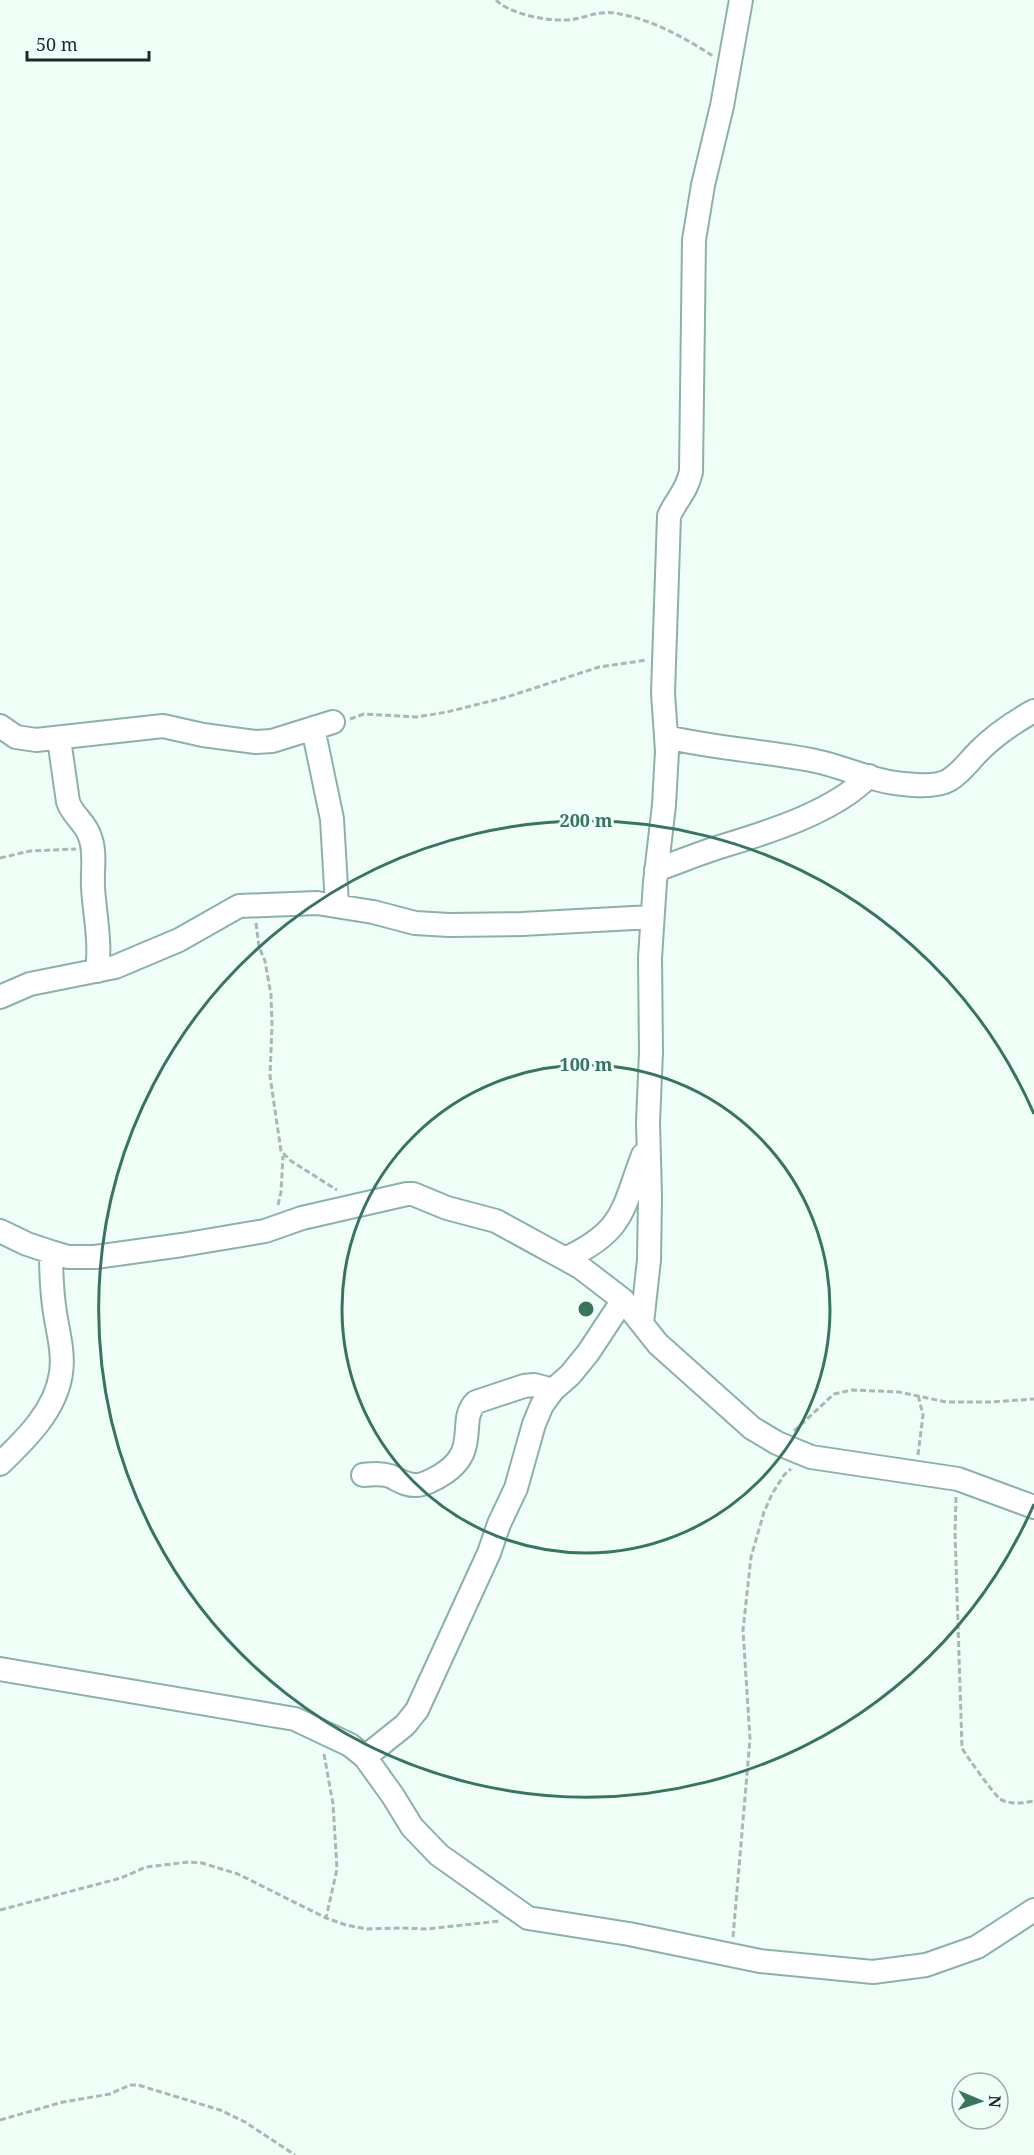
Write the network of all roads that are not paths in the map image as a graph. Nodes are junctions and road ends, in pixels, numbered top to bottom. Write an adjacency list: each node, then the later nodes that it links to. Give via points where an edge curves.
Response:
1 (741, 0): 4 (street, via 694,240 691,472 687,487 669,516 663,693)
2 (1034, 711): 6 (street, via 992,739 949,781 894,783)
3 (0, 726): 5 (street, via 23,739)
4 (666, 737): 6 (street, via 812,760); 7 (street, via 664,805)
5 (59, 738): 8 (street, via 163,726 256,742 323,725); 10 (street, via 68,802 91,838 99,948)
6 (870, 776): 7 (street, via 858,788 806,816 754,838)
7 (656, 870): 9 (street)
8 (337, 905): 9 (street, via 415,923 449,925); 10 (street, via 239,906 157,950)
9 (652, 917): 12 (street)
10 (97, 971): 11 (street, via 30,984)
11 (0, 997)
12 (648, 1142): 15 (street, via 621,1214 601,1239); 17 (street, via 649,1260)
13 (0, 1232): 14 (street)
14 (51, 1252): 15 (street, via 68,1257 95,1257 182,1245 265,1231 302,1218 413,1194 496,1221); 19 (street, via 62,1372 48,1409)
15 (567, 1258): 16 (street)
16 (623, 1300): 17 (street); 18 (street, via 588,1353)
17 (642, 1323): 21 (street, via 667,1352 752,1428 777,1443 812,1457 958,1479)
18 (553, 1390): 20 (street, via 524,1386 476,1402 469,1413 461,1457 448,1471 425,1483 409,1485 380,1474); 23 (street, via 534,1424 522,1470 489,1553 417,1710 405,1725)
19 (0, 1464)
20 (363, 1475)
21 (1034, 1507)
22 (0, 1669): 23 (street, via 295,1719 350,1745)
23 (365, 1757): 24 (street, via 411,1827 439,1855 528,1918 760,1961 873,1972 926,1965 977,1947)
24 (1034, 1910)

